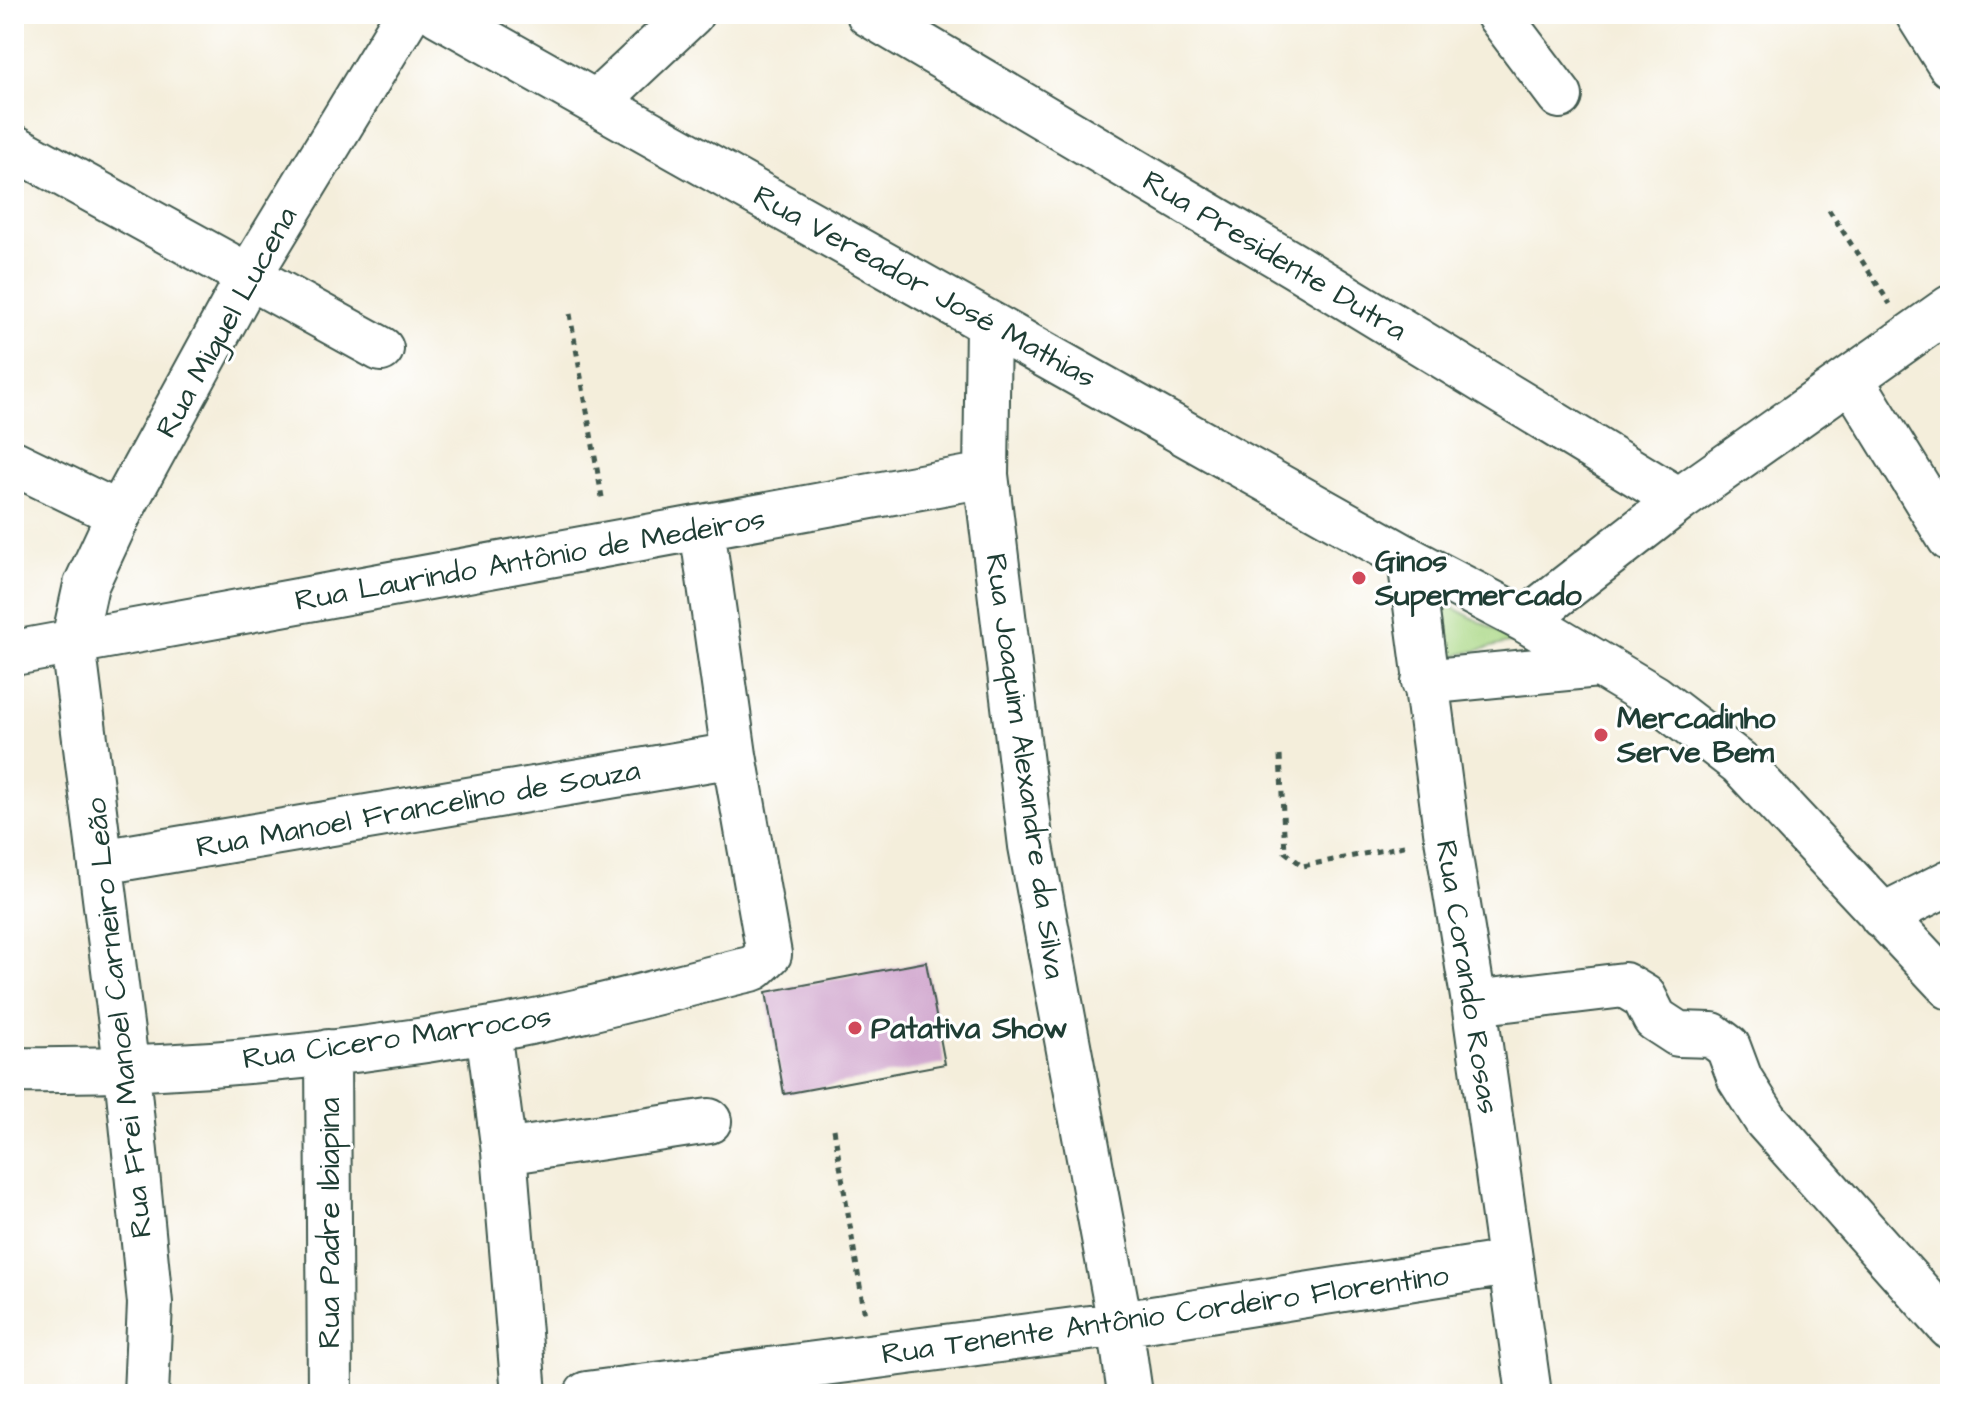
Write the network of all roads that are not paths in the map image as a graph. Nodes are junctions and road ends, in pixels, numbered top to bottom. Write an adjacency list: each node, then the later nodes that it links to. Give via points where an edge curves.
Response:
1 (408, 14): 11 (street, Rua Miguel Lucena)
2 (438, 14): 9 (street, Rua Vereador José Mathias)
3 (691, 14): 9 (street)
4 (869, 14): 18 (street, Rua Presidente Dutra)
5 (1498, 14): 8 (street)
6 (1921, 15): 7 (street)
7 (1950, 65)
8 (1560, 96)
9 (598, 101): 13 (street, Rua Vereador José Mathias)
10 (14, 147): 11 (street)
11 (250, 274): 14 (street); 19 (street, Rua Miguel Lucena)
12 (1950, 308): 15 (street)
13 (988, 323): 17 (street, Rua Joaquim Alexandre da Silva); 22 (street, Rua Vereador José Mathias)
14 (381, 349)
15 (1852, 380): 18 (street); 21 (street)
16 (14, 463): 19 (street)
17 (986, 475): 20 (street, Rua Laurindo Antônio de Medeiros); 41 (street, Rua Joaquim Alexandre da Silva, via 1031,846)
18 (1679, 500): 23 (street)
19 (119, 514): 24 (street, Rua Miguel Lucena, via 86,585)
20 (702, 528): 24 (street, Rua Laurindo Antônio de Medeiros); 28 (street)
21 (1950, 539)
22 (1410, 560): 23 (street, Rua Vereador José Mathias); 27 (street, Rua Corando Rosas)
23 (1525, 620): 26 (street, Rua Vereador José Mathias)
24 (73, 644): 25 (street, Rua Laurindo Antônio de Medeiros); 29 (street, Rua Frei Manoel Carneiro Leão)
25 (14, 653)
26 (1598, 665): 27 (street); 31 (street, Rua Vereador José Mathias, via 1654,697 1740,763)
27 (1424, 682): 33 (street, Rua Corando Rosas)
28 (734, 755): 29 (street, Rua Manoel Francelino de Souza); 34 (street, Rua Cicero Marrocos, via 769,954 754,968)
29 (101, 862): 37 (street, Rua Frei Manoel Carneiro Leão)
30 (1950, 882): 31 (street)
31 (1882, 916): 32 (street, Rua Vereador José Mathias)
32 (1950, 987)
33 (1474, 1003): 40 (street, Rua Corando Rosas); 42 (street, via 1624,985 1644,997 1655,1019 1678,1034 1712,1035 1728,1047 1740,1079 1766,1120)
34 (488, 1030): 35 (street, Rua Cicero Marrocos); 39 (street)
35 (328, 1052): 37 (street, Rua Cicero Marrocos); 45 (street, Rua Padre Ibiapina)
36 (14, 1070): 37 (street, Rua Cicero Marrocos)
37 (127, 1072): 44 (street, Rua Frei Manoel Carneiro Leão, via 150,1303)
38 (709, 1121): 39 (street)
39 (504, 1152): 46 (street)
40 (1509, 1263): 41 (street, Rua Tenente Antônio Cordeiro Florentino); 49 (street, Rua Corando Rosas)
41 (1120, 1324): 43 (street, Rua Tenente Antônio Cordeiro Florentino); 48 (street, Rua Joaquim Alexandre da Silva)
42 (1950, 1327)
43 (630, 1393): 47 (street, Rua Tenente Antônio Cordeiro Florentino)
44 (146, 1394)
45 (330, 1394)
46 (524, 1394)
47 (587, 1394)
48 (1130, 1394)
49 (1529, 1394)

